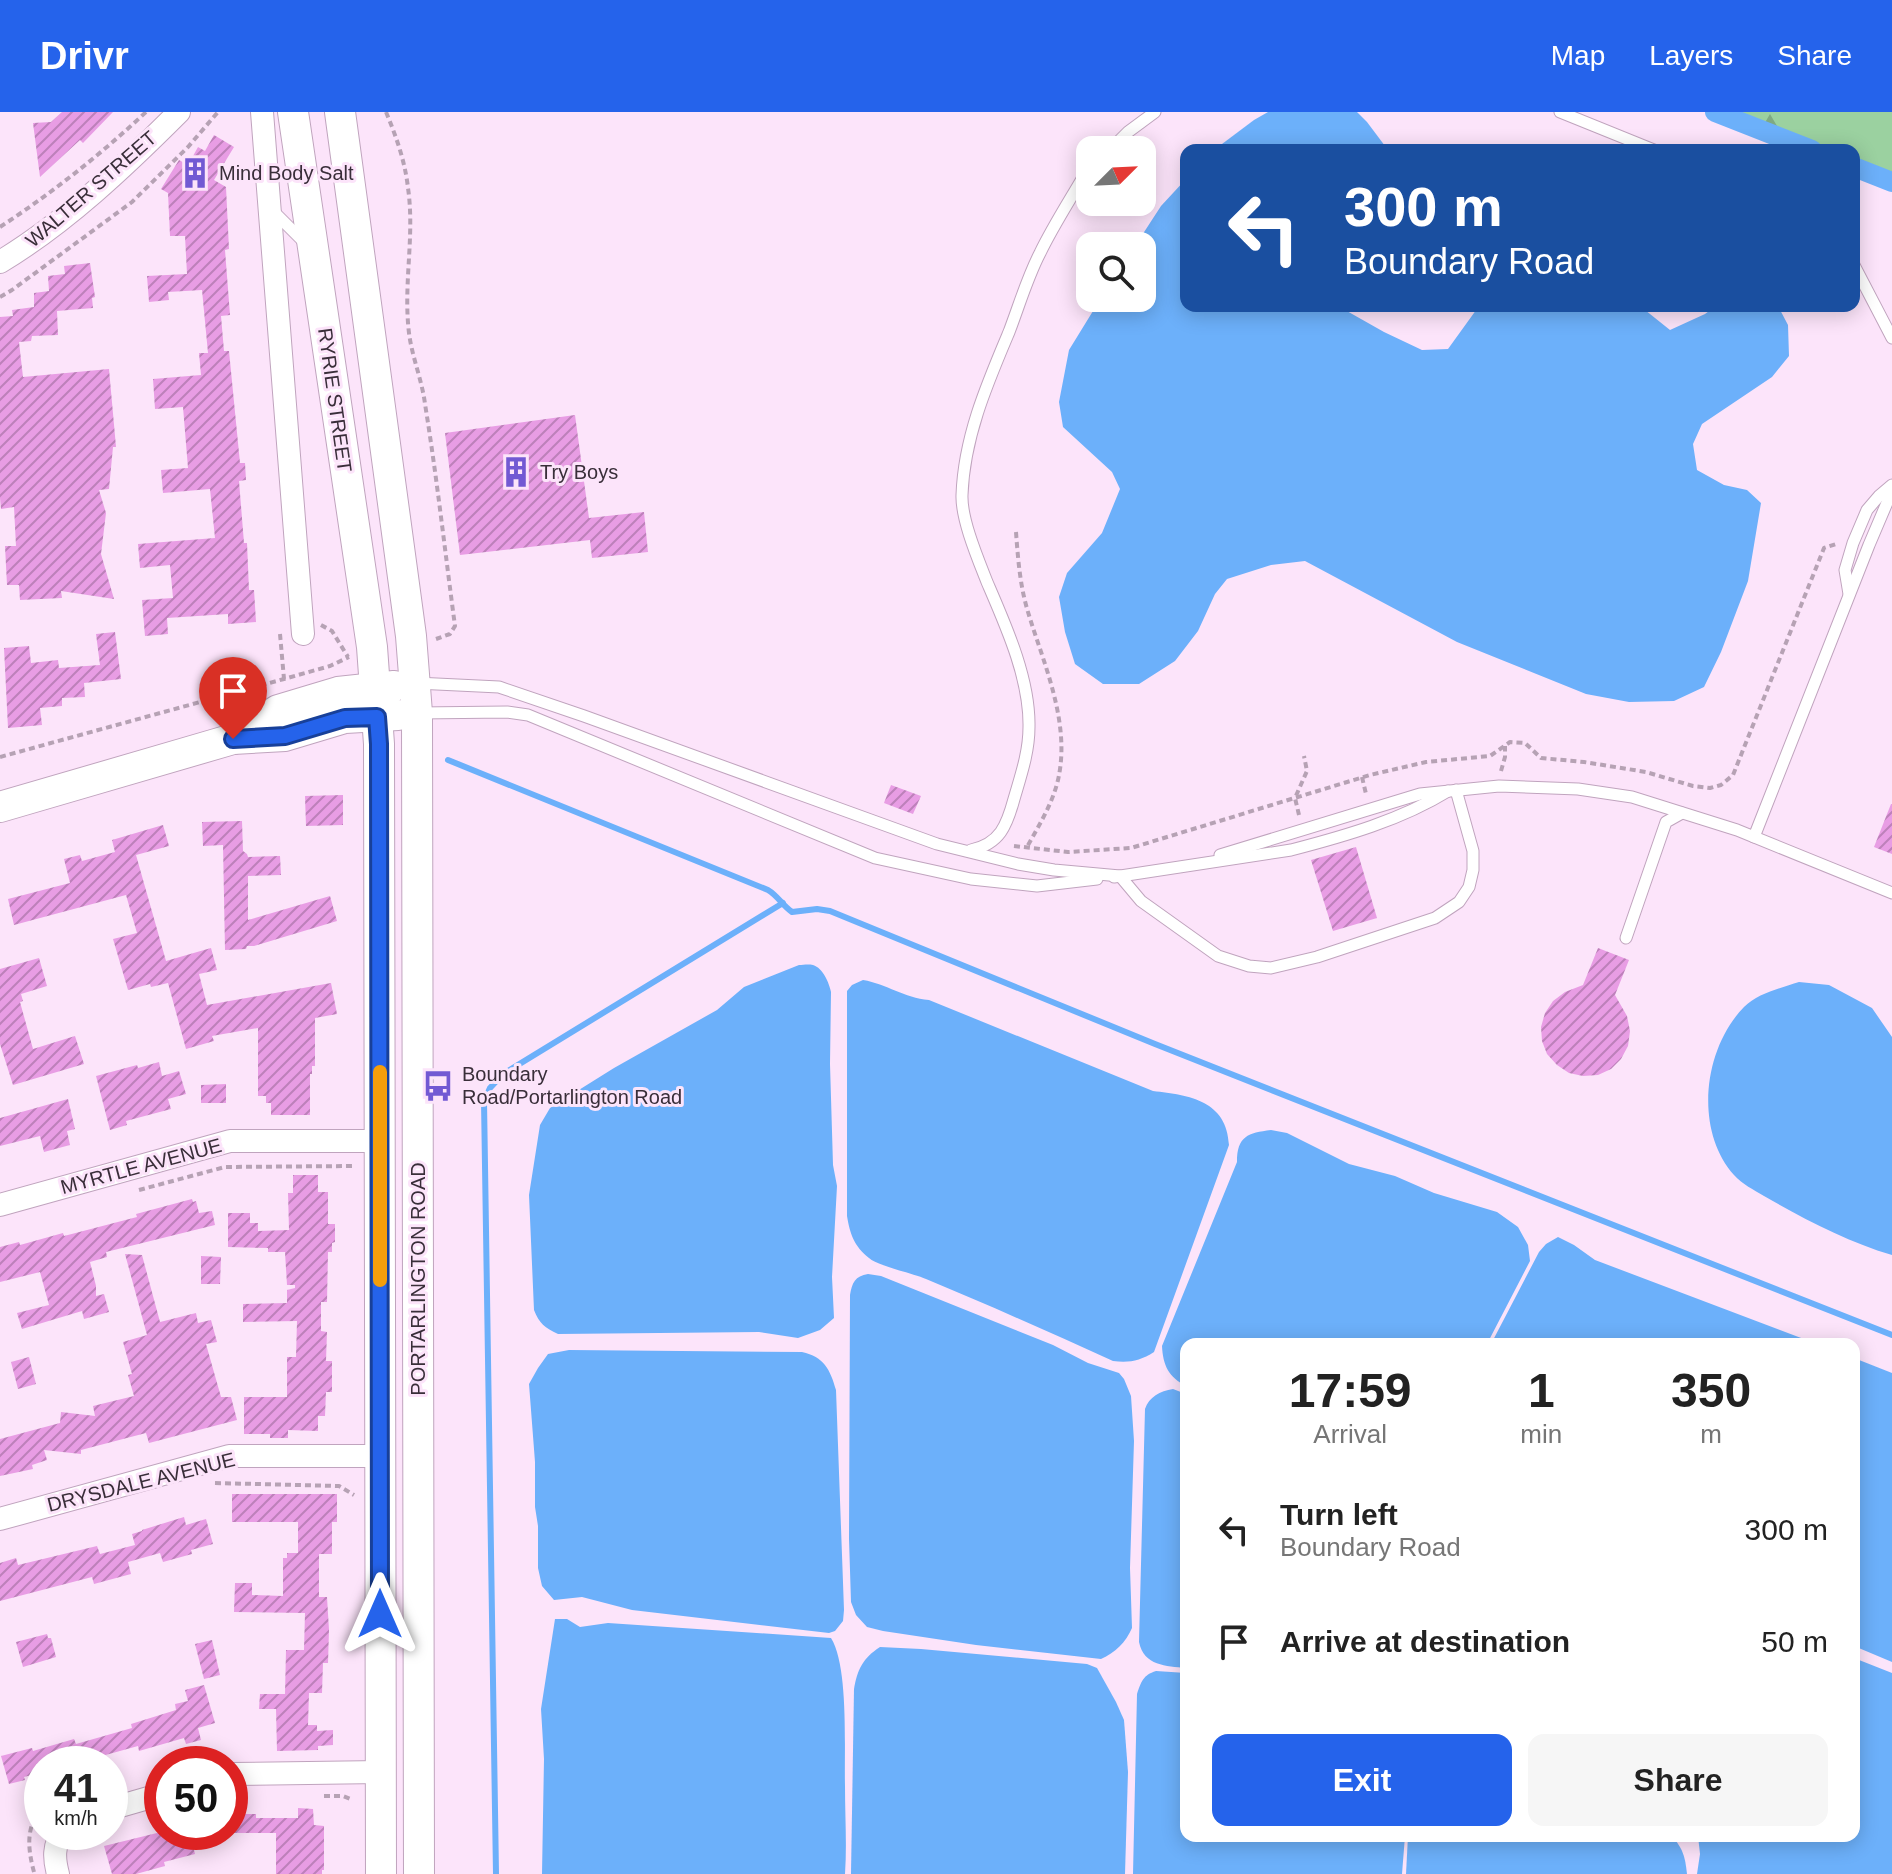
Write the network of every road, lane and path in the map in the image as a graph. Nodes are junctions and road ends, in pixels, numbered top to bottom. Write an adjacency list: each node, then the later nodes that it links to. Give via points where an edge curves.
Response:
1 (146, 112): 14 (path, via 40,201)
2 (218, 112): 18 (path, via 132,202)
3 (262, 112): 13 (street)
4 (293, 112): 15 (main road, RYRIE STREET)
5 (340, 112): 27 (main road)
6 (386, 112): 24 (path, via 408,187 409,333 425,401 455,626 450,634)
7 (1155, 112): 10 (lane)
8 (1560, 112): 11 (lane)
9 (176, 113): 16 (street, WALTER STREET, via 77,207)
10 (1124, 136)
11 (1639, 144)
12 (1076, 190): 38 (lane, via 1040,253 983,393 964,475 968,526 1013,649 1026,692 1029,727 1006,824)
13 (271, 209): 15 (lane); 23 (street)
14 (0, 227)
15 (313, 251): 28 (main road, RYRIE STREET)
16 (0, 262)
17 (1860, 277): 19 (lane)
18 (0, 297)
19 (1892, 338)
20 (1892, 488): 21 (lane, via 1867,510); 22 (lane)
21 (1853, 543): 22 (lane, via 1845,570); 33 (path, via 1824,548 1733,775 1721,785 1693,786 1646,772 1541,758 1525,743 1510,742 1490,756 1426,762)
22 (1849, 594): 37 (lane)
23 (302, 624): 26 (path, via 332,631)
24 (429, 640)
25 (358, 653): 26 (path)
26 (348, 657): 31 (path)
27 (416, 698): 28 (main road); 39 (lane, via 499,687); 41 (lane, via 528,715 875,858 971,879 1037,886); 59 (main road, PORTARLINGTON ROAD)
28 (376, 702): 34 (main road, via 338,692 278,710 233,739); 44 (main road, PORTARLINGTON ROAD)
29 (0, 749): 31 (path)
30 (1304, 756): 33 (path, via 1307,771)
31 (2, 757)
32 (1452, 790): 35 (lane, via 1578,789 1632,797); 36 (lane, via 1420,794); 40 (lane, via 1376,825 1291,850); 41 (lane, via 1473,851 1469,887 1459,902 1435,918 1317,957 1271,968 1218,956 1141,901)
33 (1295, 798): 36 (path); 38 (path, via 1131,848 1068,852)
34 (0, 807)
35 (1682, 813): 37 (lane); 43 (lane, via 1666,822)
36 (1303, 829): 40 (lane)
37 (1754, 837): 42 (lane)
38 (989, 843): 39 (lane)
39 (966, 851): 41 (lane, via 1054,870)
40 (1184, 867): 41 (lane)
41 (1120, 876)
42 (1892, 893)
43 (1626, 938)
44 (380, 1141): 47 (street, MYRTLE AVENUE, via 230,1141); 48 (main road, PORTARLINGTON ROAD)
45 (353, 1166): 46 (path, via 225,1167)
46 (135, 1191)
47 (0, 1205)
48 (380, 1456): 51 (street, DRYSDALE AVENUE, via 229,1456); 52 (main road, PORTARLINGTON ROAD)
49 (202, 1487): 50 (path, via 339,1486)
50 (354, 1495)
51 (0, 1519)
52 (381, 1772): 53 (street); 58 (main road, PORTARLINGTON ROAD)
53 (248, 1774)
54 (31, 1850): 56 (path)
55 (56, 1850): 57 (street)
56 (35, 1874)
57 (58, 1874)
58 (381, 1874)
59 (419, 1874)

